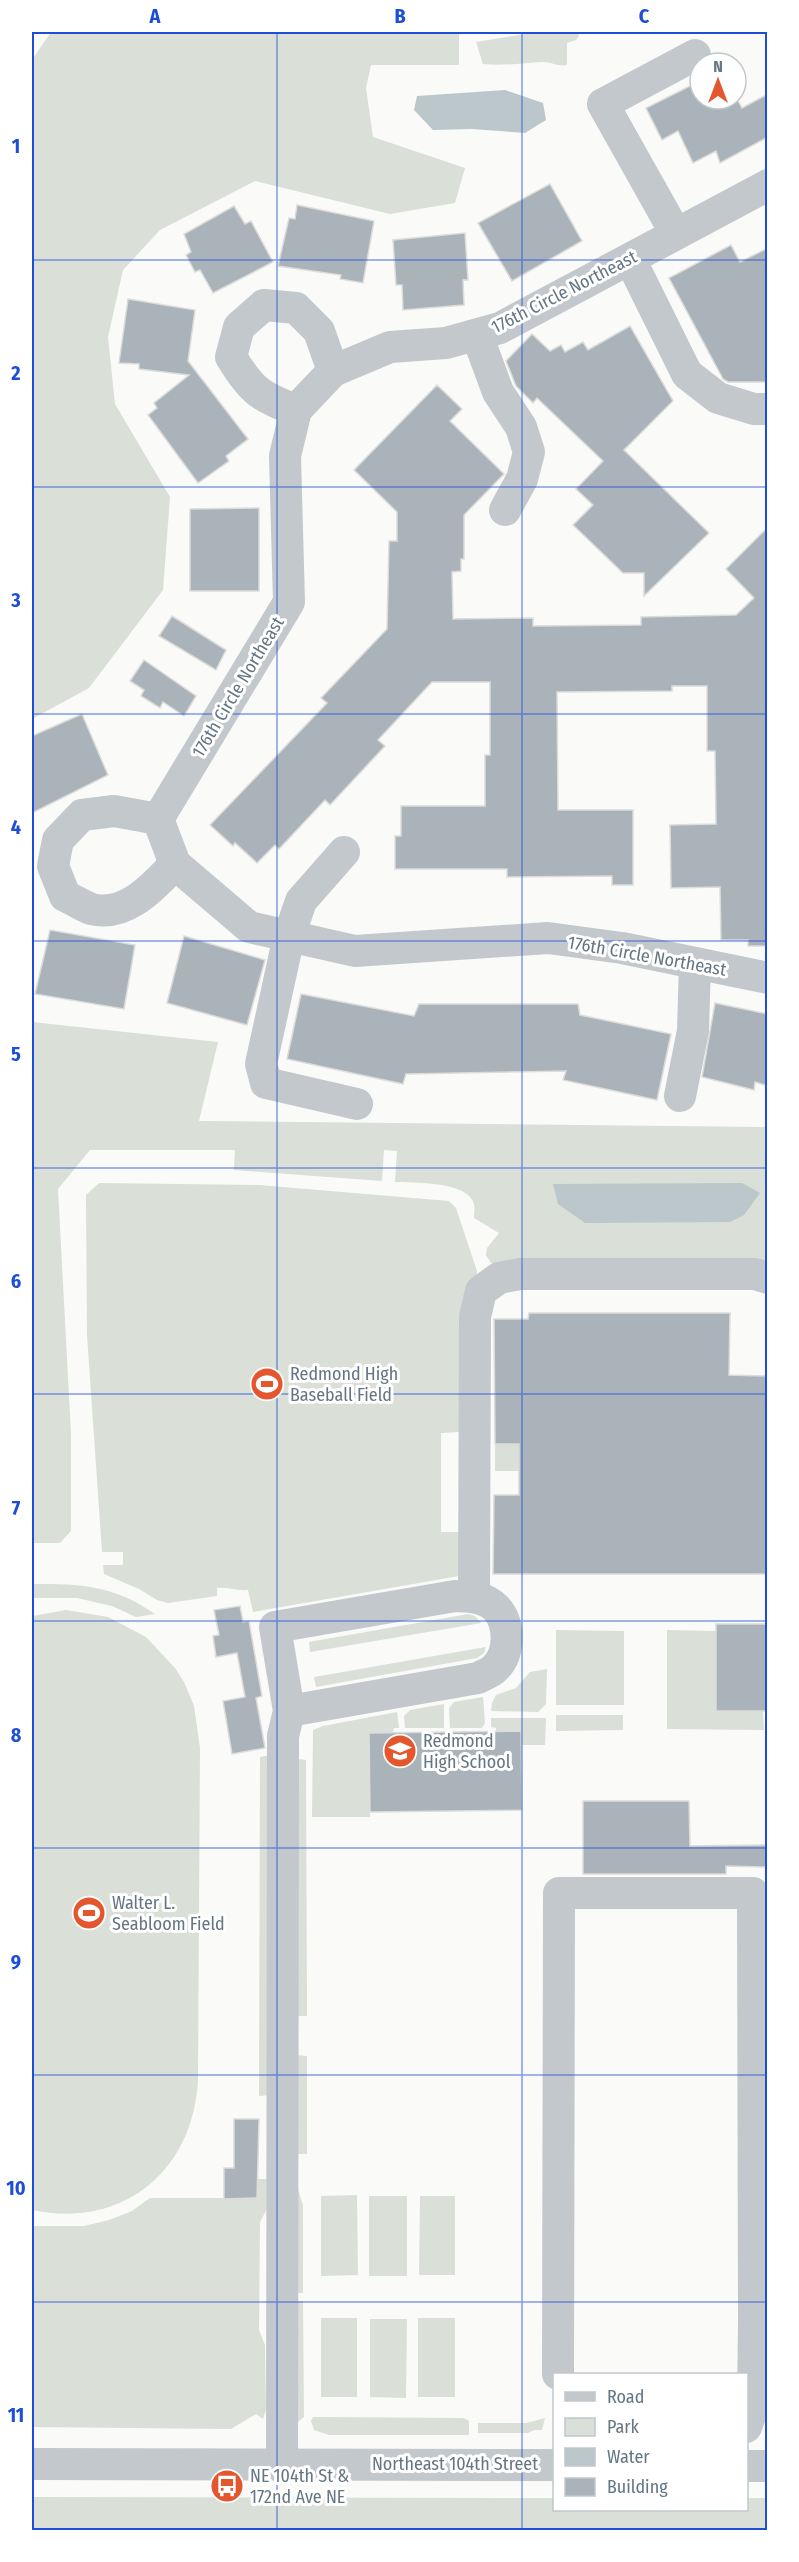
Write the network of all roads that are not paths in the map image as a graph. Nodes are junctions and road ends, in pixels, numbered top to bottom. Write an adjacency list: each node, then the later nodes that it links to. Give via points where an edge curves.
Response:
1 (688, 59): 3 (street, via 603,104)
2 (768, 185): 3 (street, 176th Circle Northeast)
3 (676, 234): 4 (street, 176th Circle Northeast)
4 (630, 259): 5 (street, 176th Circle Northeast, via 500,328); 7 (street, via 687,374 718,398 754,409)
5 (477, 335): 6 (street, 176th Circle Northeast, via 446,343 390,347); 9 (street, via 498,392 521,427 529,452 522,479)
6 (333, 371): 8 (street, 176th Circle Northeast); 8 (street, via 319,331 296,308 264,305 239,327 231,357 247,384 269,400)
7 (768, 409)
8 (296, 410): 10 (street, 176th Circle Northeast, via 285,456 289,603)
9 (505, 510)
10 (158, 819): 12 (street, 176th Circle Northeast); 12 (street, via 114,811 82,815 58,840 53,866 65,896 92,909 122,908 147,892)
11 (344, 852): 13 (street, via 301,901)
12 (175, 864): 13 (street, 176th Circle Northeast, via 249,927)
13 (289, 936): 14 (street, 176th Circle Northeast, via 355,951 548,938); 17 (street, via 261,1064 266,1083)
14 (695, 963): 15 (street, 176th Circle Northeast); 16 (street, via 693,1031)
15 (768, 978)
16 (680, 1096)
17 (357, 1104)
18 (768, 1278): 19 (street, via 755,1274 520,1274 499,1278 481,1291 475,1317)
19 (474, 1596): 20 (street, via 275,1627); 20 (street, via 495,1607 508,1630 496,1668 478,1678)
20 (289, 1710): 24 (street, via 283,1736)
21 (558, 2373): 22 (street, via 559,1893 753,1893)
22 (756, 2422)
23 (32, 2464): 24 (street, Northeast 104th Street)
24 (282, 2464): 25 (street, Northeast 104th Street)
25 (553, 2465)
26 (748, 2466): 27 (street)
27 (768, 2466)

